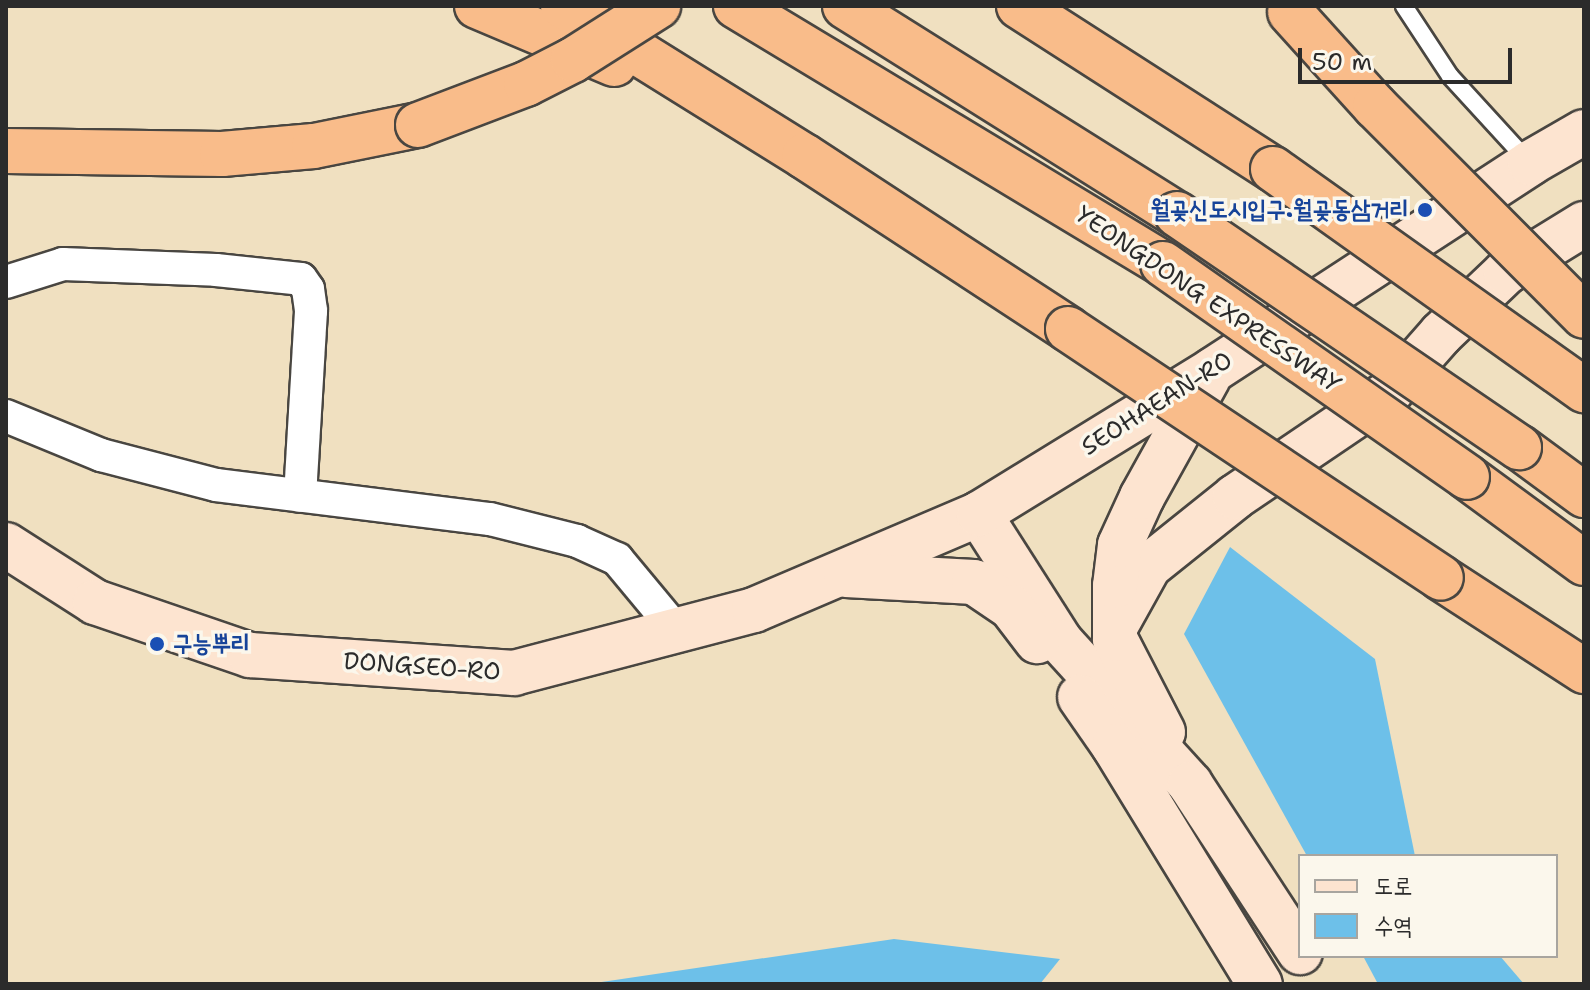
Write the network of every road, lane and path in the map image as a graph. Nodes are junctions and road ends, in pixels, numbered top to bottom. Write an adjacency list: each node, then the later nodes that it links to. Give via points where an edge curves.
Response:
1 (477, 6): 11 (highway, via 630,71)
2 (563, 6): 11 (highway)
3 (658, 6): 10 (highway, bridge, via 526,84 418,125 314,146 222,154)
4 (736, 6): 24 (highway, YEONGDONG EXPRESSWAY, bridge, via 1163,264)
5 (845, 6): 20 (highway, bridge, via 1177,214)
6 (1019, 6): 18 (highway, bridge, via 1273,169)
7 (1404, 6): 13 (lane, via 1450,76)
8 (1287, 9): 16 (highway, bridge, via 1375,106)
9 (1584, 132): 13 (main road, SEOHAEAN-RO)
10 (6, 151)
11 (804, 156): 29 (highway, bridge)
12 (1584, 159): 13 (main road)
13 (1530, 163): 17 (main road, SEOHAEAN-RO)
14 (1584, 224): 26 (main road, via 1506,272 1390,392 1235,497 1149,566)
15 (6, 282): 21 (street, via 63,264 301,279 311,311)
16 (1584, 316)
17 (1213, 370): 22 (main road, SEOHAEAN-RO); 26 (main road, via 1120,545)
18 (1584, 390)
19 (6, 416): 21 (street, via 158,472)
20 (1584, 495)
21 (300, 496): 27 (street, via 490,519 577,541 617,559)
22 (979, 514): 25 (main road, DONGSEO-RO); 28 (main road)
23 (6, 545): 27 (main road, DONGSEO-RO, via 95,602 250,655 514,673)
24 (1584, 563)
25 (837, 574): 27 (main road, DONGSEO-RO, via 754,610); 30 (main road, via 974,582 1011,607)
26 (1115, 627): 31 (main road, via 1115,639)
27 (676, 630)
28 (1061, 642): 30 (main road); 31 (main road)
29 (1584, 671)
30 (1075, 690): 34 (main road)
31 (1190, 784): 32 (main road)
32 (1298, 949)
33 (1304, 958): 35 (main road)
34 (1260, 984)
35 (1321, 984)

